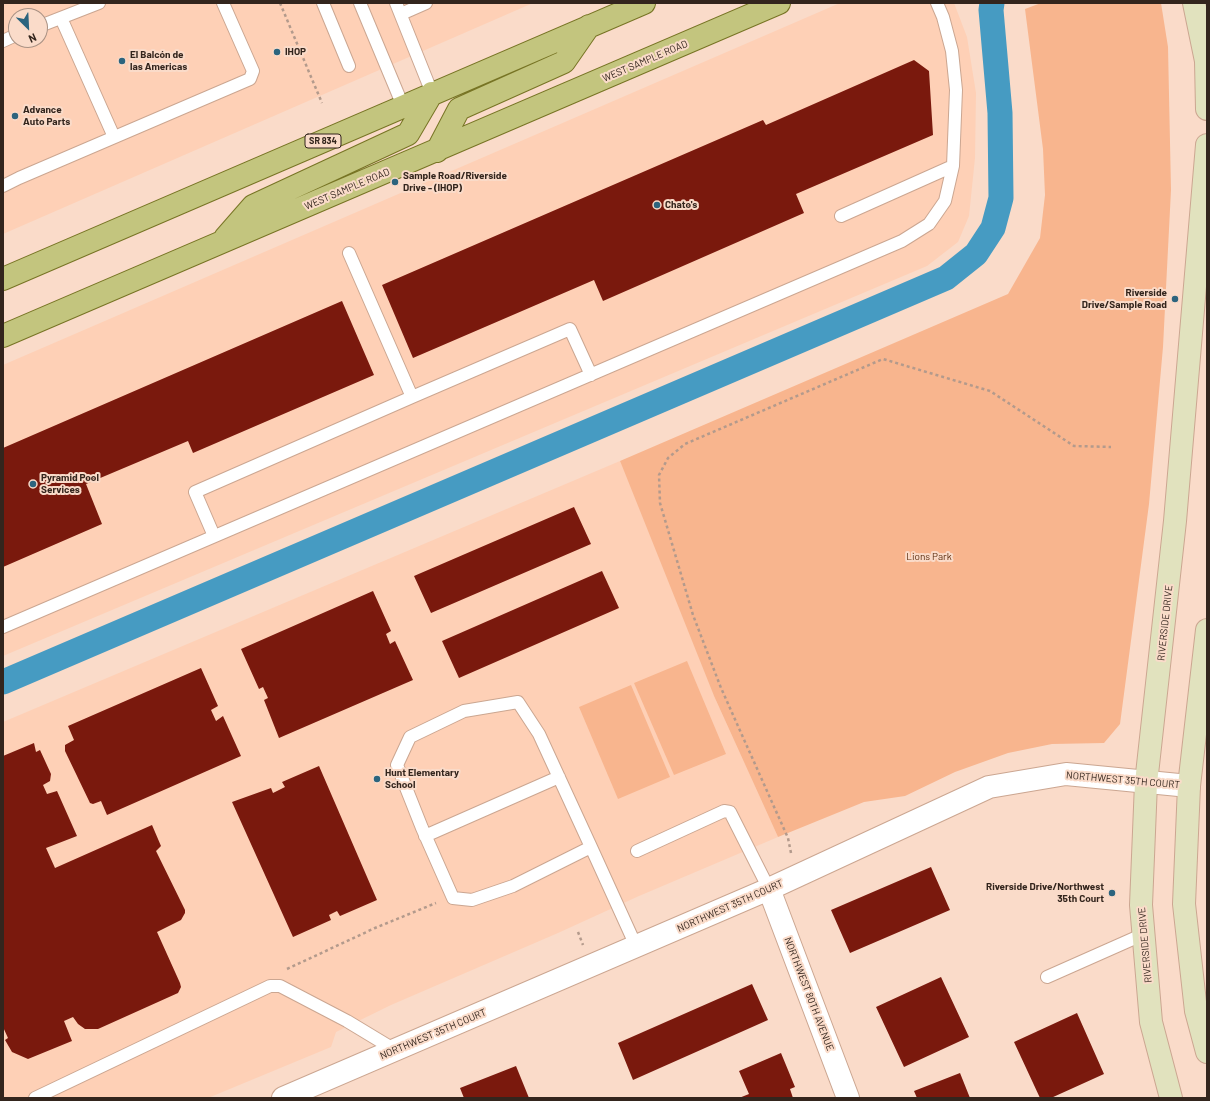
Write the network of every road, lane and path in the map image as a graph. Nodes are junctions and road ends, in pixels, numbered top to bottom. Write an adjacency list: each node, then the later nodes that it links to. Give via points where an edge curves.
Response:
1 (99, 3): 12 (lane)
2 (223, 3): 20 (lane, via 253,71 250,79)
3 (280, 3): 17 (path)
4 (323, 3): 15 (lane)
5 (360, 3): 18 (lane)
6 (426, 3): 11 (lane)
7 (644, 3): 14 (main road, SR 834)
8 (779, 3): 22 (main road, WEST SAMPLE ROAD)
9 (937, 3): 23 (lane, via 952,51 956,90)
10 (1194, 3): 19 (street, via 1206,61)
11 (399, 8): 16 (lane)
12 (61, 18): 13 (lane); 20 (lane)
13 (48, 23)
14 (589, 26): 16 (main road, SR 834); 22 (main road, via 564,62 459,109)
15 (349, 66)
16 (432, 94): 18 (main road, SR 834); 26 (main road, via 408,134 253,206)
17 (322, 103)
18 (403, 106): 28 (main road, SR 834)
19 (1207, 109)
20 (114, 137): 24 (lane)
21 (1207, 145): 37 (street, RIVERSIDE DRIVE, via 1175,521)
22 (437, 151): 26 (main road, WEST SAMPLE ROAD)
23 (953, 166): 25 (lane); 30 (lane, via 944,201 929,224 902,241)
24 (3, 186)
25 (841, 216)
26 (221, 242): 29 (main road, WEST SAMPLE ROAD)
27 (349, 253): 31 (lane)
28 (3, 279)
29 (3, 336)
30 (591, 374): 31 (lane, via 570,329); 33 (lane)
31 (412, 397): 33 (lane, via 195,492)
32 (1111, 447): 42 (path, via 1074,446 990,391 883,359 685,444 668,458 659,475 660,503 693,615 721,688 788,838)
33 (214, 536): 34 (lane)
34 (3, 626)
35 (1207, 630): 38 (street)
36 (559, 777): 39 (lane); 39 (lane, via 539,734 518,702 464,710 410,737 397,765); 40 (lane)
37 (1146, 783): 38 (street, NORTHWEST 35TH COURT); 42 (street, NORTHWEST 35TH COURT, via 1066,774 989,787); 45 (street, RIVERSIDE DRIVE, via 1141,905)
38 (1189, 786): 50 (street, via 1184,904 1196,1011)
39 (425, 836): 40 (lane, via 453,898 472,900 513,886)
40 (591, 847): 46 (lane)
41 (637, 851): 43 (lane, via 724,811 730,812)
42 (796, 877): 43 (street, NORTHWEST 35TH COURT)
43 (769, 889): 46 (street, NORTHWEST 35TH COURT); 53 (street, NORTHWEST 80TH AVENUE)
44 (436, 903): 47 (path)
45 (1144, 934): 48 (lane); 54 (street, RIVERSIDE DRIVE, via 1151,1022)
46 (636, 946): 49 (street, NORTHWEST 35TH COURT)
47 (286, 969)
48 (1047, 977)
49 (395, 1050): 51 (lane, via 300,996 280,986 270,986); 52 (street, NORTHWEST 35TH COURT)
50 (1207, 1052)
51 (34, 1098)
52 (283, 1098)
53 (848, 1098)
54 (1171, 1098)

